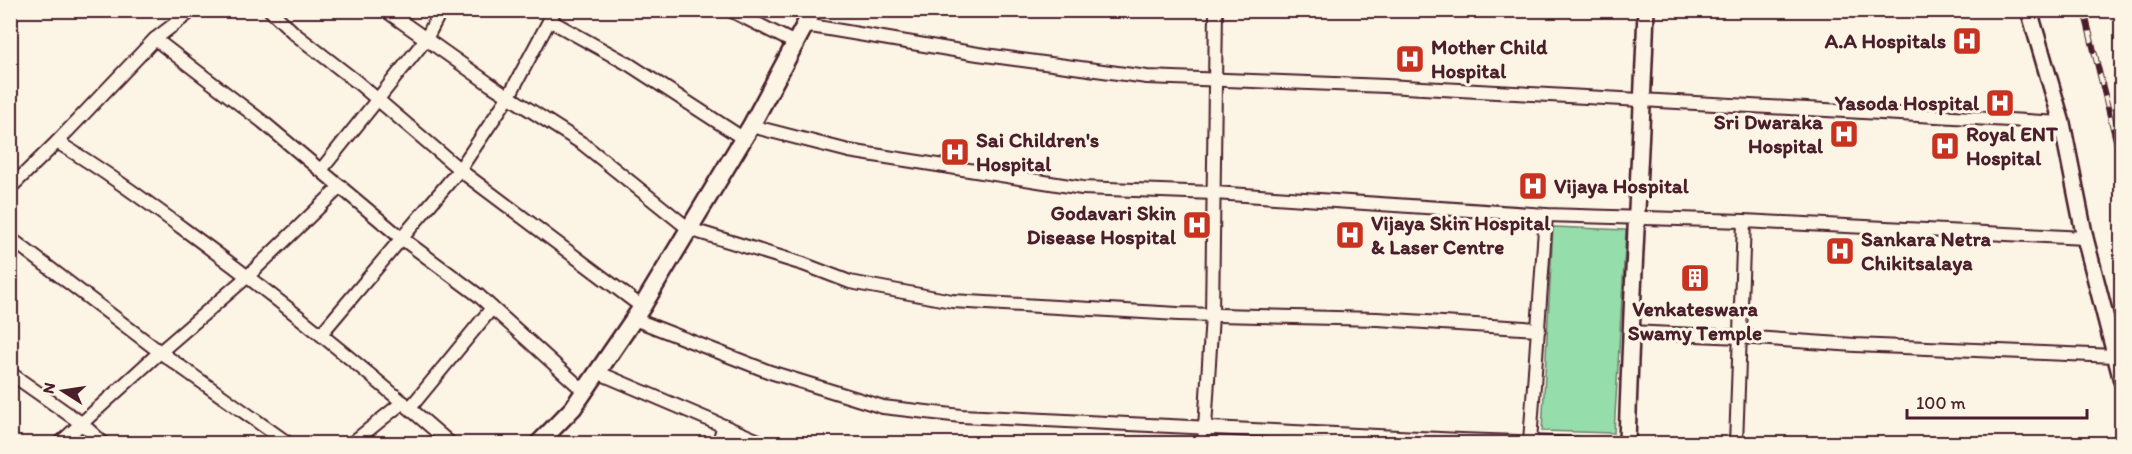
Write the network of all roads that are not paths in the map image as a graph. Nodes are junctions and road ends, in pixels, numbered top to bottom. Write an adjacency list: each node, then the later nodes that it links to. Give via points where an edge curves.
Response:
1 (193, 10): 11 (street)
2 (270, 10): 16 (street)
3 (385, 10): 12 (street)
4 (441, 10): 12 (street)
5 (730, 10): 13 (street)
6 (1216, 10): 14 (street)
7 (1646, 10): 17 (street)
8 (2029, 10): 18 (street)
9 (552, 15): 15 (street); 19 (street)
10 (809, 18): 13 (main road); 14 (street, via 1094,71)
11 (155, 39): 20 (street); 22 (street)
12 (426, 39): 15 (street); 16 (street)
13 (795, 43): 19 (main road)
14 (1216, 80): 17 (street); 25 (street)
15 (509, 96): 21 (street); 29 (street, via 583,144)
16 (378, 100): 21 (street); 22 (street)
17 (1643, 100): 18 (street); 27 (street)
18 (2062, 123): 32 (street)
19 (747, 132): 25 (street, via 1082,188); 29 (main road)
20 (57, 142): 24 (street); 33 (street, via 100,168)
21 (460, 169): 30 (street); 35 (street)
22 (321, 170): 23 (street)
23 (341, 186): 30 (street); 33 (street)
24 (10, 188)
25 (1214, 193): 26 (street); 36 (street)
26 (1546, 215): 27 (street); 37 (street)
27 (1638, 217): 28 (street); 38 (street)
28 (1744, 221): 32 (street); 40 (street)
29 (689, 229): 35 (main road); 36 (street, via 850,282 952,301)
30 (400, 237): 34 (street); 39 (street)
31 (10, 238): 41 (street)
32 (2085, 238): 42 (street)
33 (248, 276): 39 (street); 41 (street)
34 (492, 308): 46 (street); 47 (street)
35 (638, 313): 43 (main road); 50 (street, via 770,372 883,407 961,416)
36 (1212, 315): 37 (street, via 1377,319); 50 (street)
37 (1539, 329): 51 (street)
38 (1630, 332): 40 (street); 62 (street)
39 (321, 334): 47 (street)
40 (1740, 337): 42 (street); 63 (street)
41 (160, 352): 48 (street); 54 (street)
42 (2116, 356): 45 (street)
43 (597, 372): 46 (main road); 49 (street)
44 (10, 373): 48 (street)
45 (2121, 381)
46 (584, 391): 57 (main road)
47 (406, 405): 55 (street); 56 (street)
48 (81, 423): 52 (street); 53 (street)
49 (724, 426): 58 (street); 59 (street)
50 (1204, 428): 51 (street); 60 (street)
51 (1530, 442): 61 (street)
52 (59, 444)
53 (104, 444)
54 (289, 444)
55 (351, 444)
56 (452, 444)
57 (538, 444)
58 (718, 444)
59 (766, 444)
60 (1204, 444)
61 (1581, 444)
62 (1627, 444)
63 (1736, 444)

